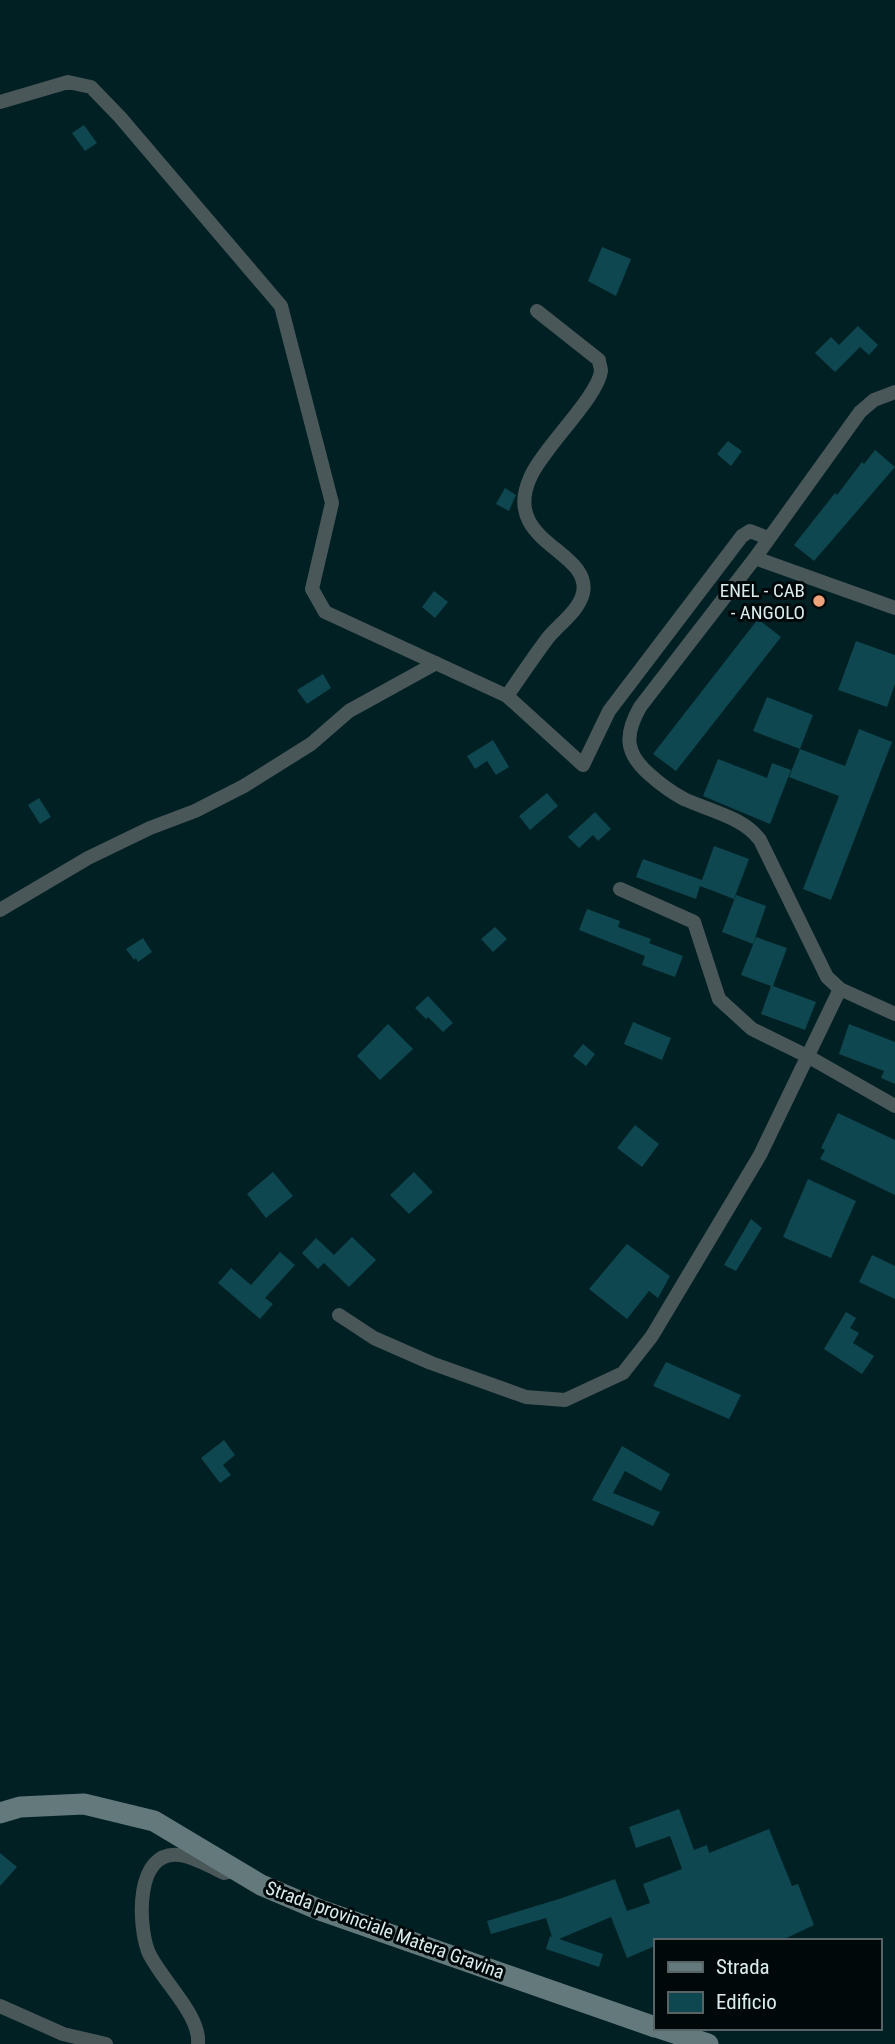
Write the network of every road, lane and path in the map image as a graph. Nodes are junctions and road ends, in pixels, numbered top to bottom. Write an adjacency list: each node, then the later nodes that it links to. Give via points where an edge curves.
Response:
1 (0, 102): 7 (street, via 68,82 91,87 281,306 332,503 312,589 325,612)
2 (537, 311): 8 (street, via 599,360 601,371 581,407 539,460 528,479 525,500 531,526 582,576 581,600)
3 (895, 392): 4 (street, via 860,412)
4 (768, 538): 5 (street); 8 (street, via 750,531 742,536 609,711 583,765)
5 (755, 558): 6 (street); 11 (street, via 640,707 628,741 633,758 665,789 755,832 827,977)
6 (895, 608)
7 (436, 663): 8 (street); 10 (street, via 349,711 311,744 244,786 88,858)
8 (507, 696)
9 (620, 889): 13 (street, via 694,922 719,999 752,1029)
10 (0, 910)
11 (840, 989): 12 (street); 13 (street)
12 (895, 1014)
13 (809, 1058): 14 (street); 15 (street, via 760,1155 652,1336 622,1373 565,1400 526,1397 431,1363 374,1338)
14 (895, 1107)
15 (339, 1315)
16 (0, 1813): 17 (main road, Strada provinciale Matera Gravina, via 20,1807 84,1804 154,1821)
17 (240, 1870): 19 (main road, Strada provinciale Matera Gravina, via 261,1885 320,1910); 22 (street, via 224,1873 179,1855 163,1857 146,1872 143,1930 149,1952 194,2022)
18 (0, 2006): 21 (street, via 63,2034)
19 (654, 2027)
20 (663, 2030): 23 (main road, Strada provinciale Matera Gravina)
21 (106, 2044)
22 (198, 2044)
23 (708, 2044)

